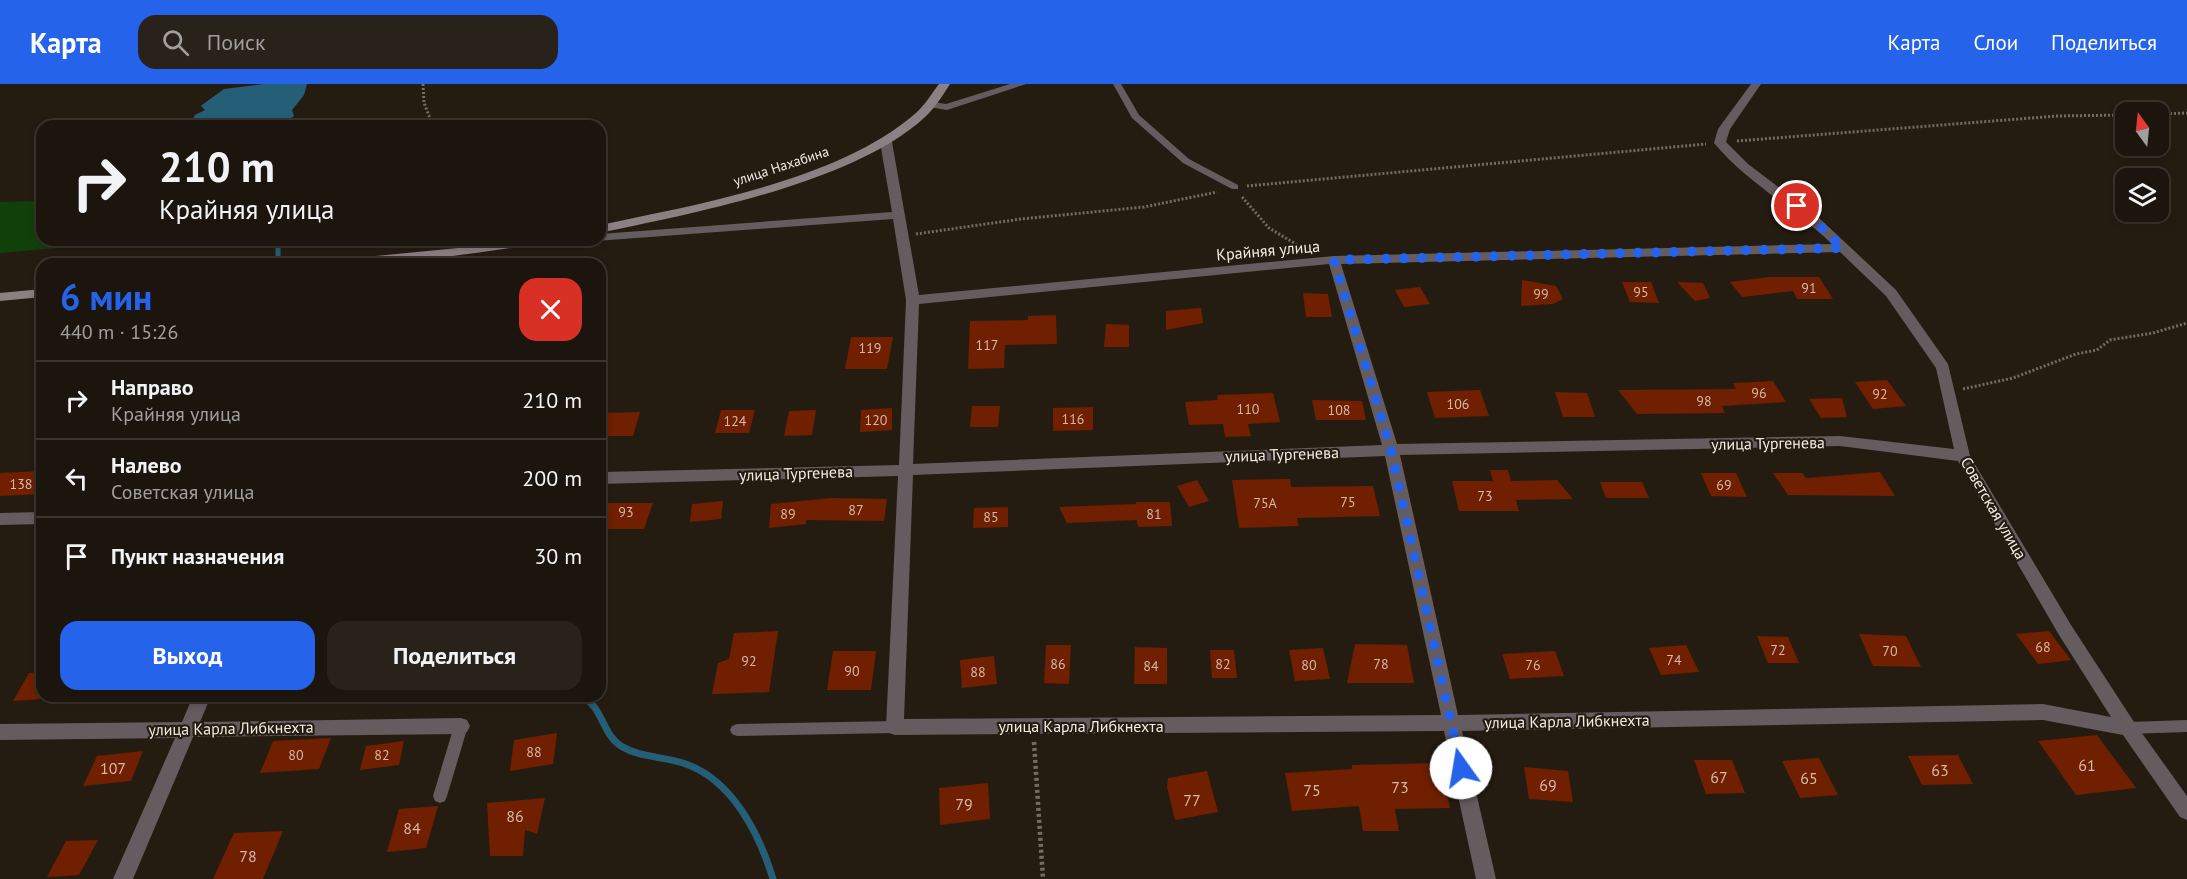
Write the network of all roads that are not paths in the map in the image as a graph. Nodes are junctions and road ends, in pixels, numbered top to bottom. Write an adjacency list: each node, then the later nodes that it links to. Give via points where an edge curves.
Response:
1 (945, 84): 5 (main road, улица Нахабина)
2 (1021, 84): 5 (street, via 948,107)
3 (1117, 84): 7 (lane, via 1135,116 1186,161)
4 (1756, 84): 12 (street, Советская улица, via 1724,129 1720,143)
5 (933, 105): 6 (main road, улица Нахабина)
6 (886, 142): 8 (street); 9 (main road, улица Нахабина, via 849,160 766,188)
7 (1235, 187)
8 (899, 215): 10 (street); 17 (street)
9 (606, 228)
10 (606, 238)
11 (491, 246): 13 (main road)
12 (1843, 248): 14 (street, Крайняя улица); 19 (street, Советская улица, via 1891,293 1942,367)
13 (393, 258)
14 (1334, 260): 17 (street, Крайняя улица); 18 (street)
15 (36, 294): 16 (main road)
16 (0, 297)
17 (913, 300): 20 (street)
18 (1391, 450): 19 (street, улица Тургенева, via 1839,441); 20 (street, улица Тургенева); 25 (street)
19 (1963, 456): 30 (street, Советская улица, via 2065,630)
20 (907, 470): 21 (street, улица Тургенева); 28 (street)
21 (606, 478)
22 (36, 518): 23 (street)
23 (0, 519)
24 (200, 702): 29 (street)
25 (1451, 723): 28 (street, улица Карла Либкнехта); 30 (street, улица Карла Либкнехта, via 2043,712); 36 (street)
26 (461, 726): 29 (street, улица Карла Либкнехта); 33 (lane)
27 (2187, 726): 30 (lane)
28 (895, 727): 31 (lane)
29 (189, 728): 32 (street, улица Карла Либкнехта); 35 (street)
30 (2128, 728): 34 (street, Советская улица)
31 (737, 730)
32 (0, 732)
33 (440, 796)
34 (2187, 811)
35 (123, 879)
36 (1486, 879)

